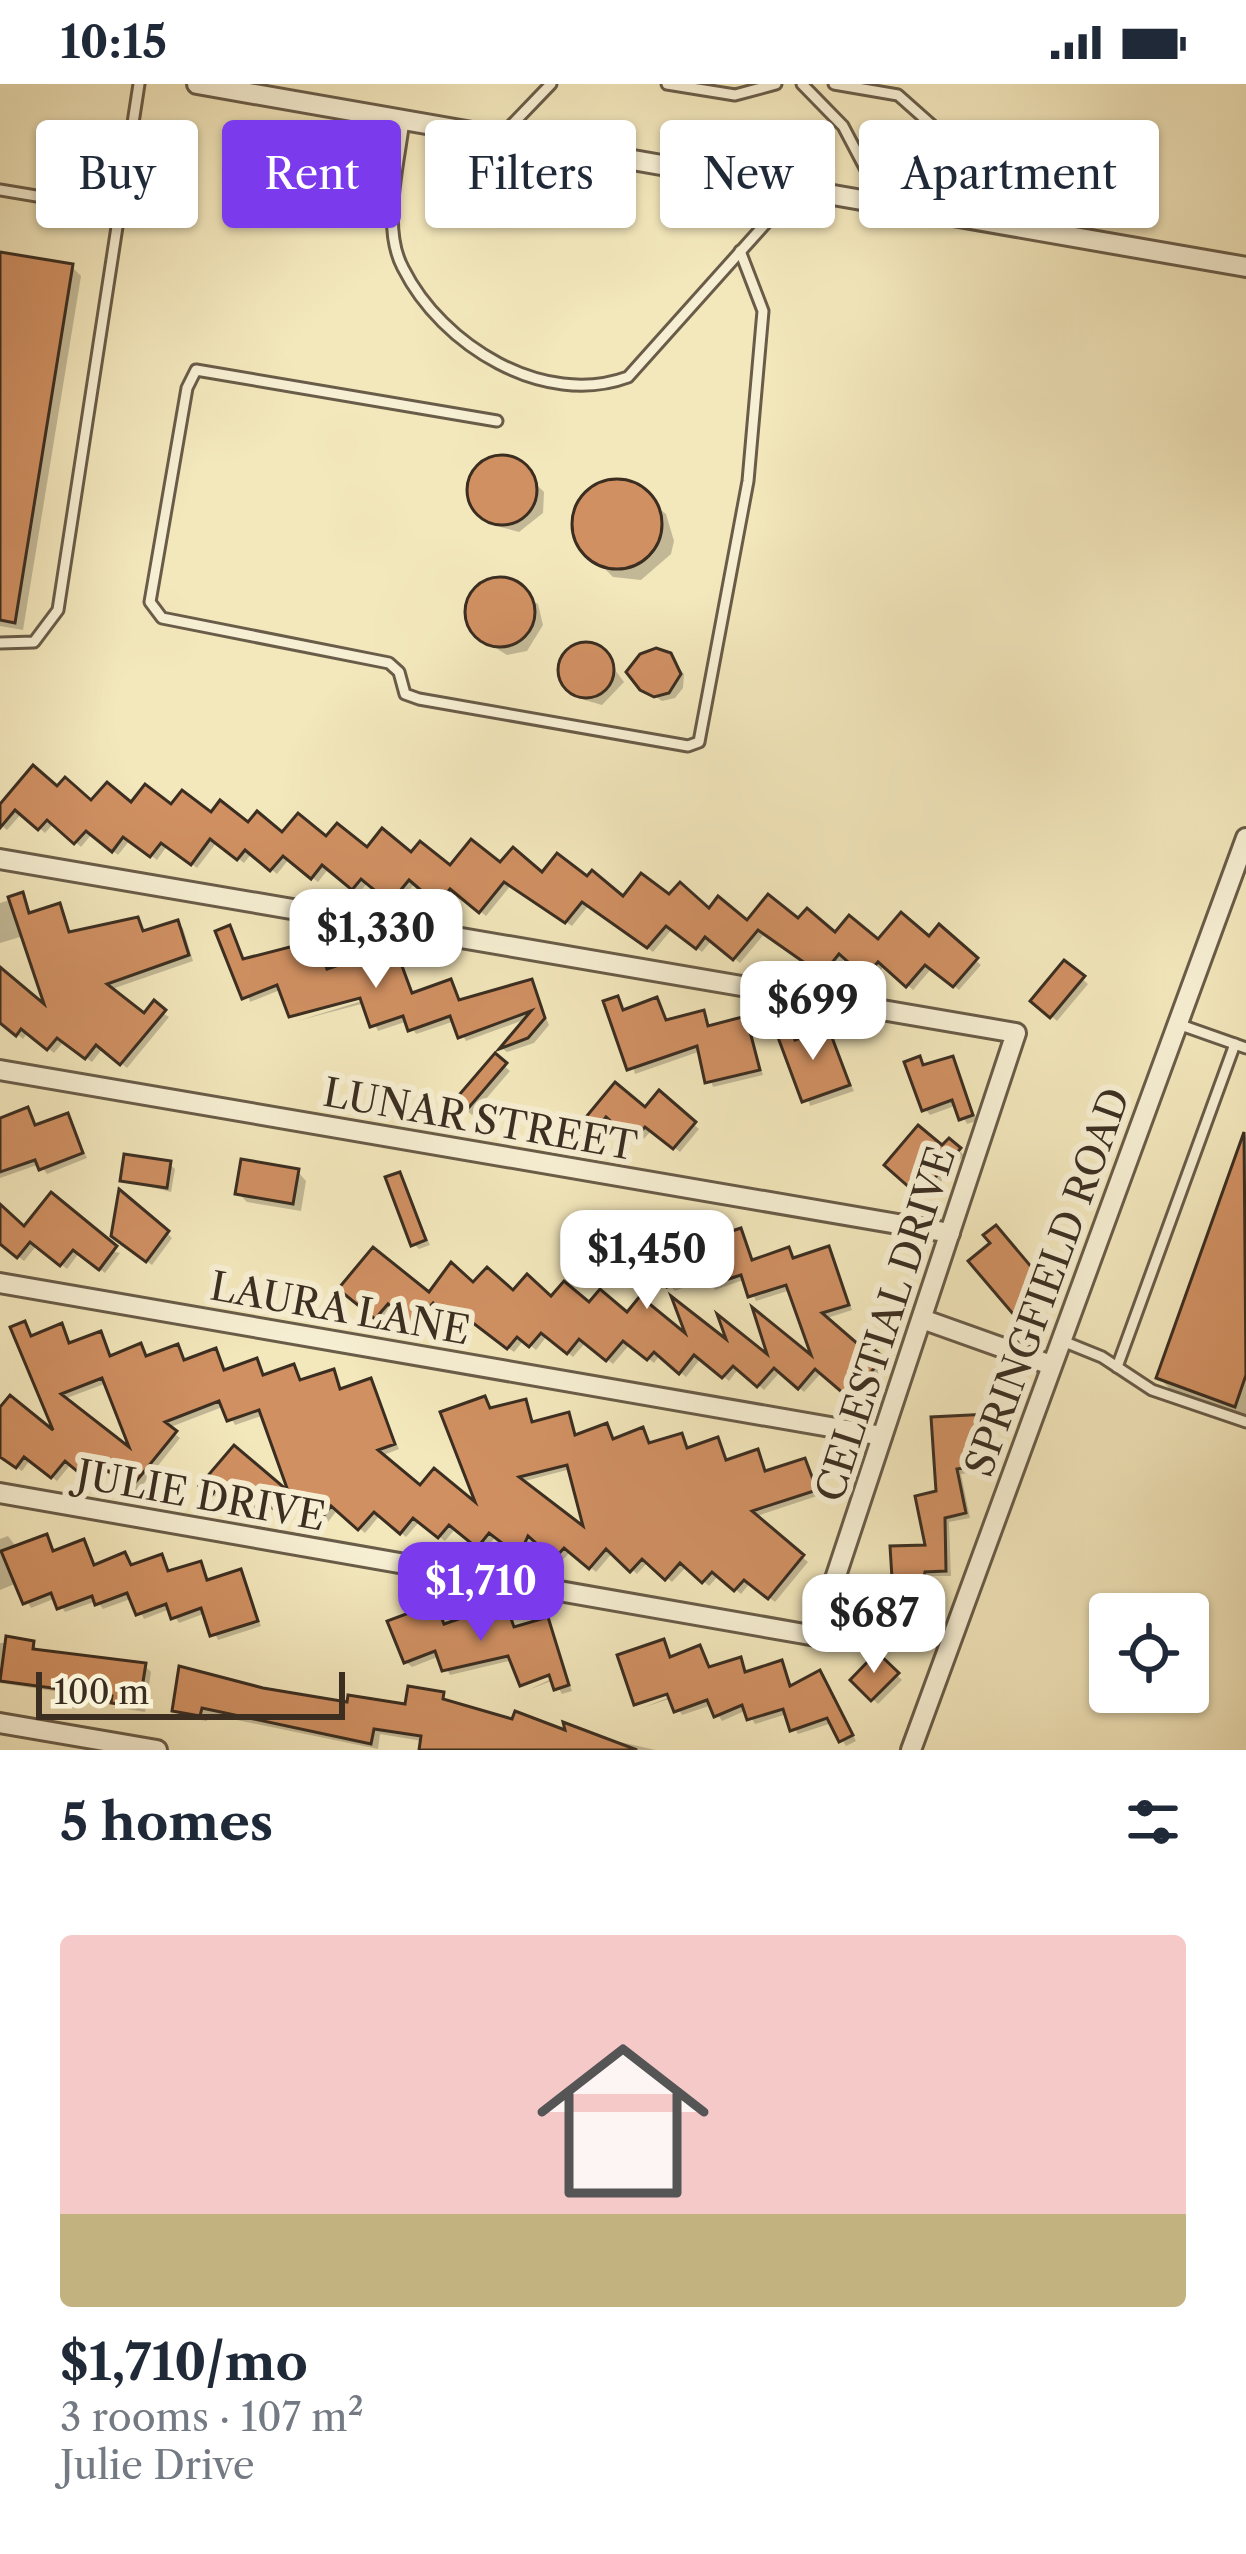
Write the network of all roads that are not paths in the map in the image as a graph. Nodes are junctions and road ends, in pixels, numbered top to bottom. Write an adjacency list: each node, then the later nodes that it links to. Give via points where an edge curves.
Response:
1 (139, 84): 8 (lane)
2 (197, 84): 9 (street)
3 (551, 84): 10 (lane)
4 (667, 84): 5 (lane, via 735,95)
5 (776, 84)
6 (802, 84): 13 (lane, via 843,126)
7 (834, 84): 11 (lane, via 898,95)
8 (134, 120)
9 (404, 120): 12 (street); 19 (lane, via 393,214 401,267 447,326 510,373 598,388 628,377)
10 (516, 120)
11 (927, 120)
12 (425, 124)
13 (859, 156)
14 (0, 190): 15 (lane)
15 (36, 196)
16 (118, 228): 22 (lane, via 58,610 34,642)
17 (761, 228): 19 (lane)
18 (1027, 228): 20 (street)
19 (740, 251): 21 (lane, via 763,311 748,481 699,742 419,699 405,694 389,664 162,617 150,602 196,370)
20 (1245, 262)
21 (497, 421)
22 (0, 643)
23 (1246, 838): 25 (street, SPRINGFIELD ROAD)
24 (0, 859): 28 (street, CELESTIAL DRIVE, via 1016,1033)
25 (1178, 1024): 26 (lane); 31 (street, SPRINGFIELD ROAD)
26 (1240, 1046): 33 (lane)
27 (0, 1070): 28 (street, LUNAR STREET)
28 (950, 1234): 30 (street, CELESTIAL DRIVE)
29 (0, 1283): 35 (street, LAURA LANE)
30 (922, 1319): 32 (street); 35 (street, CELESTIAL DRIVE)
31 (1060, 1340): 32 (street, SPRINGFIELD ROAD); 33 (lane)
32 (1051, 1365): 40 (street, SPRINGFIELD ROAD)
33 (1117, 1367): 34 (lane, via 1152,1390)
34 (1246, 1422)
35 (882, 1436): 37 (street, CELESTIAL DRIVE)
36 (0, 1493): 37 (street, JULIE DRIVE)
37 (816, 1636)
38 (0, 1723): 39 (street)
39 (158, 1750)
40 (910, 1750)

